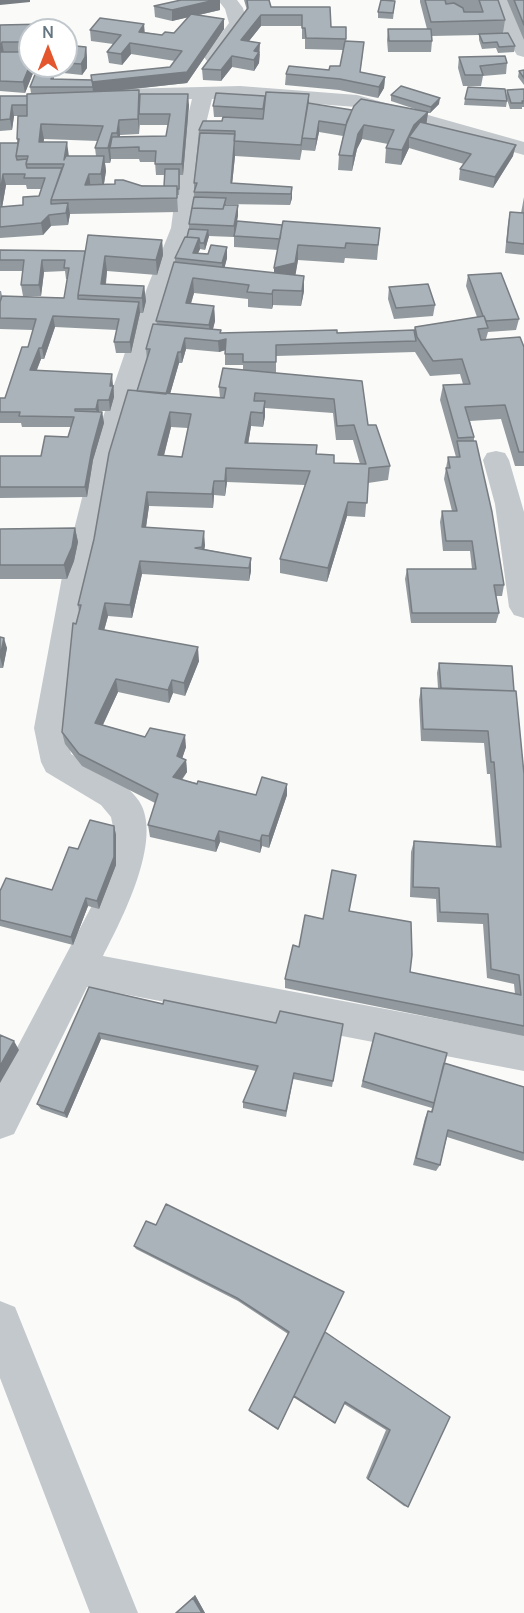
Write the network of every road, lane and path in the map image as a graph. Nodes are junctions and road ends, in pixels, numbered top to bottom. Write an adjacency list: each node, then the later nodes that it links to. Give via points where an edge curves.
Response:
1 (227, 0): 4 (street, via 238,23)
2 (501, 0): 3 (street, via 513,34)
3 (524, 51)
4 (196, 93): 5 (street); 6 (street, via 240,92 357,101); 9 (street, via 182,228 114,423 76,577 50,728 57,762 113,795 127,811 131,832 114,898)
5 (106, 95)
6 (524, 149)
7 (496, 460): 8 (street, via 509,504)
8 (524, 607)
9 (80, 969): 10 (street); 11 (street)
10 (524, 1053)
11 (0, 1120)
12 (0, 1322): 13 (street)
13 (114, 1613)

